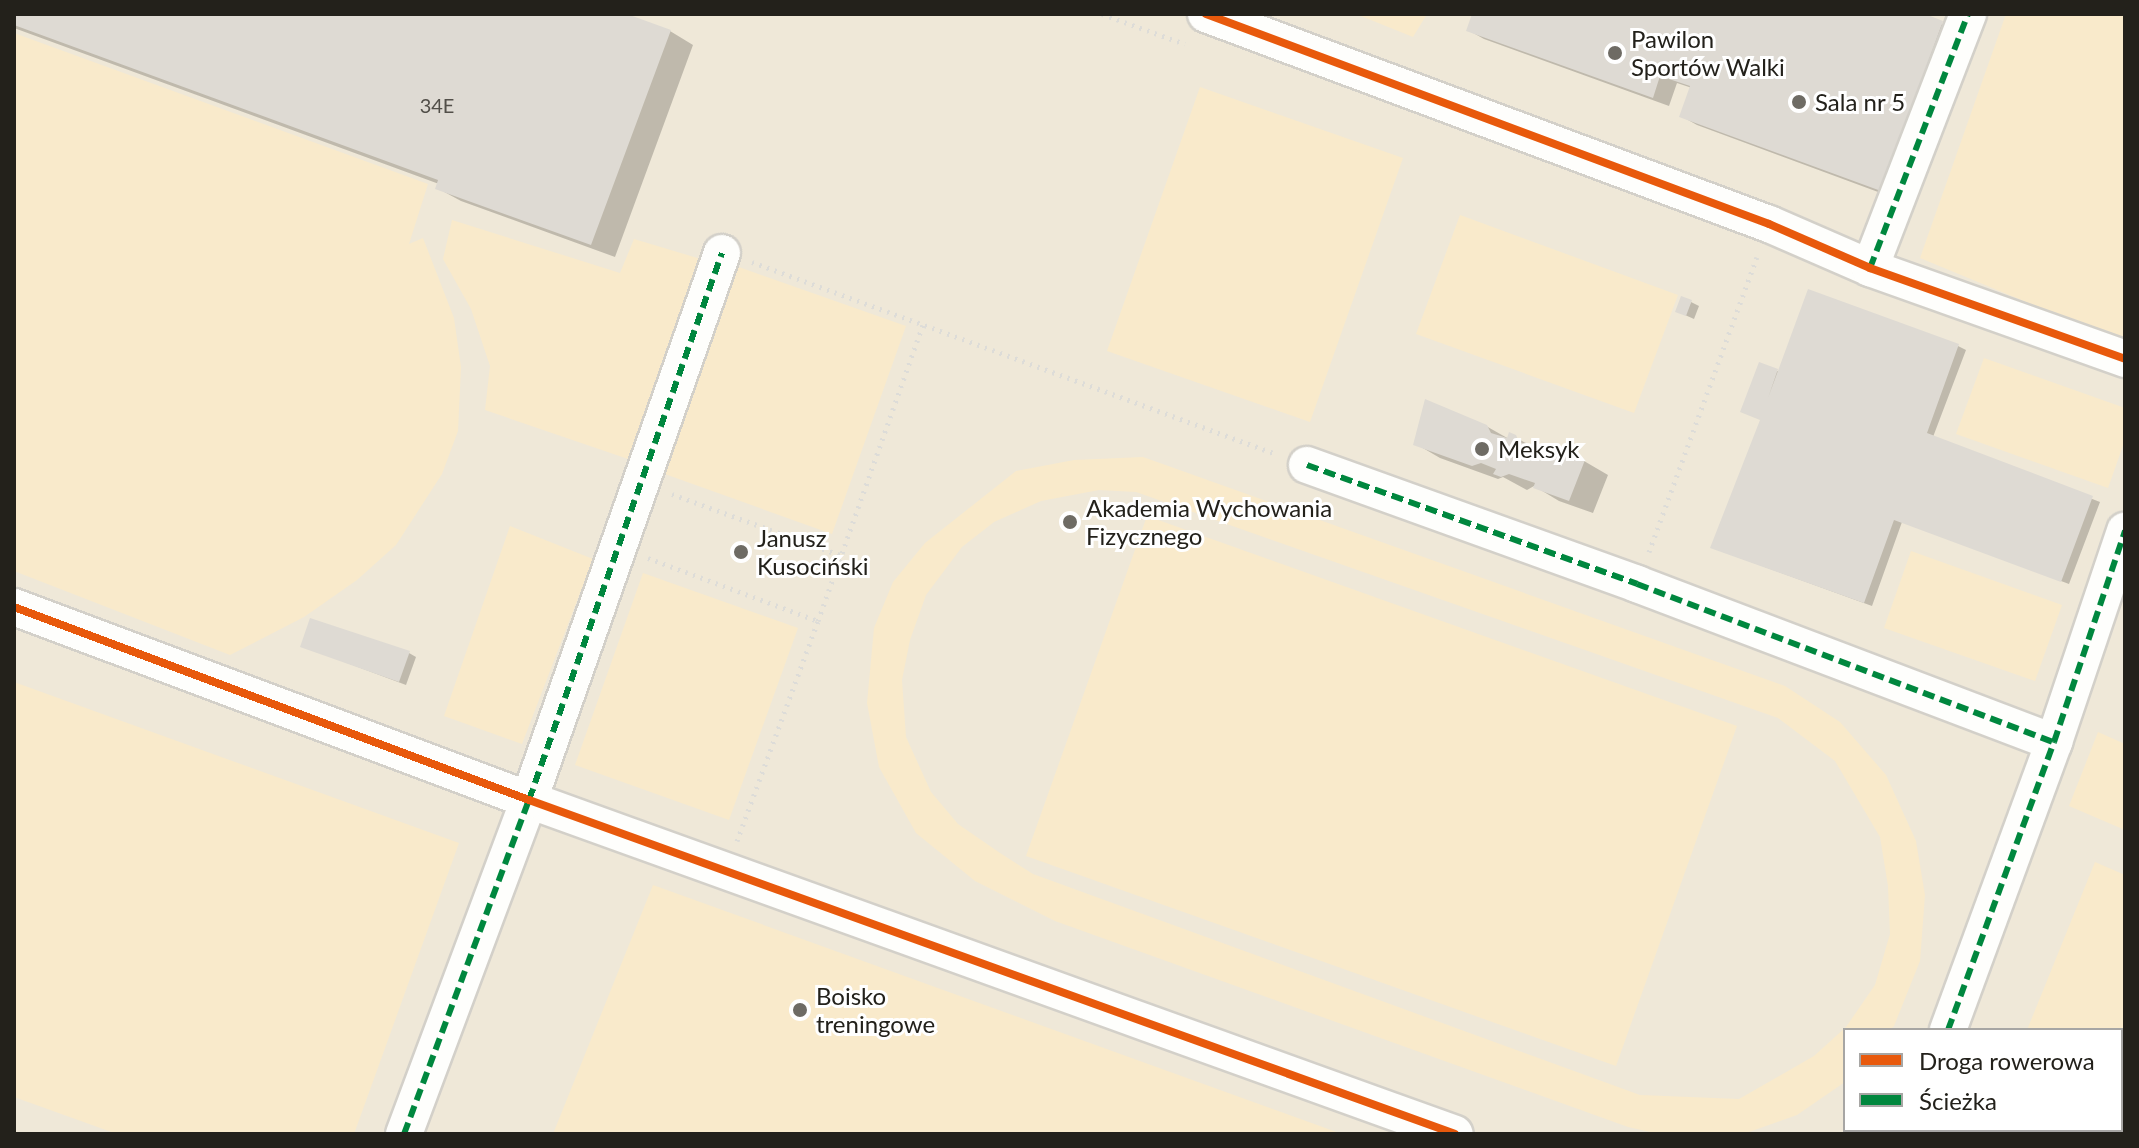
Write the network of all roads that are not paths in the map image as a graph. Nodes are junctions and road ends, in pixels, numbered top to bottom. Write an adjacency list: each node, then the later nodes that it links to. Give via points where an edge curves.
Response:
1 (1206, 14): 4 (street, via 1769,224)
2 (1968, 14): 4 (street)
3 (722, 253): 10 (street)
4 (1870, 268): 5 (street)
5 (2125, 359)
6 (1307, 465): 9 (street)
7 (2125, 531): 9 (street)
8 (14, 607): 10 (street)
9 (2054, 742): 11 (street)
10 (529, 800): 12 (street); 13 (street)
11 (1949, 1028)
12 (404, 1134)
13 (1455, 1134)

